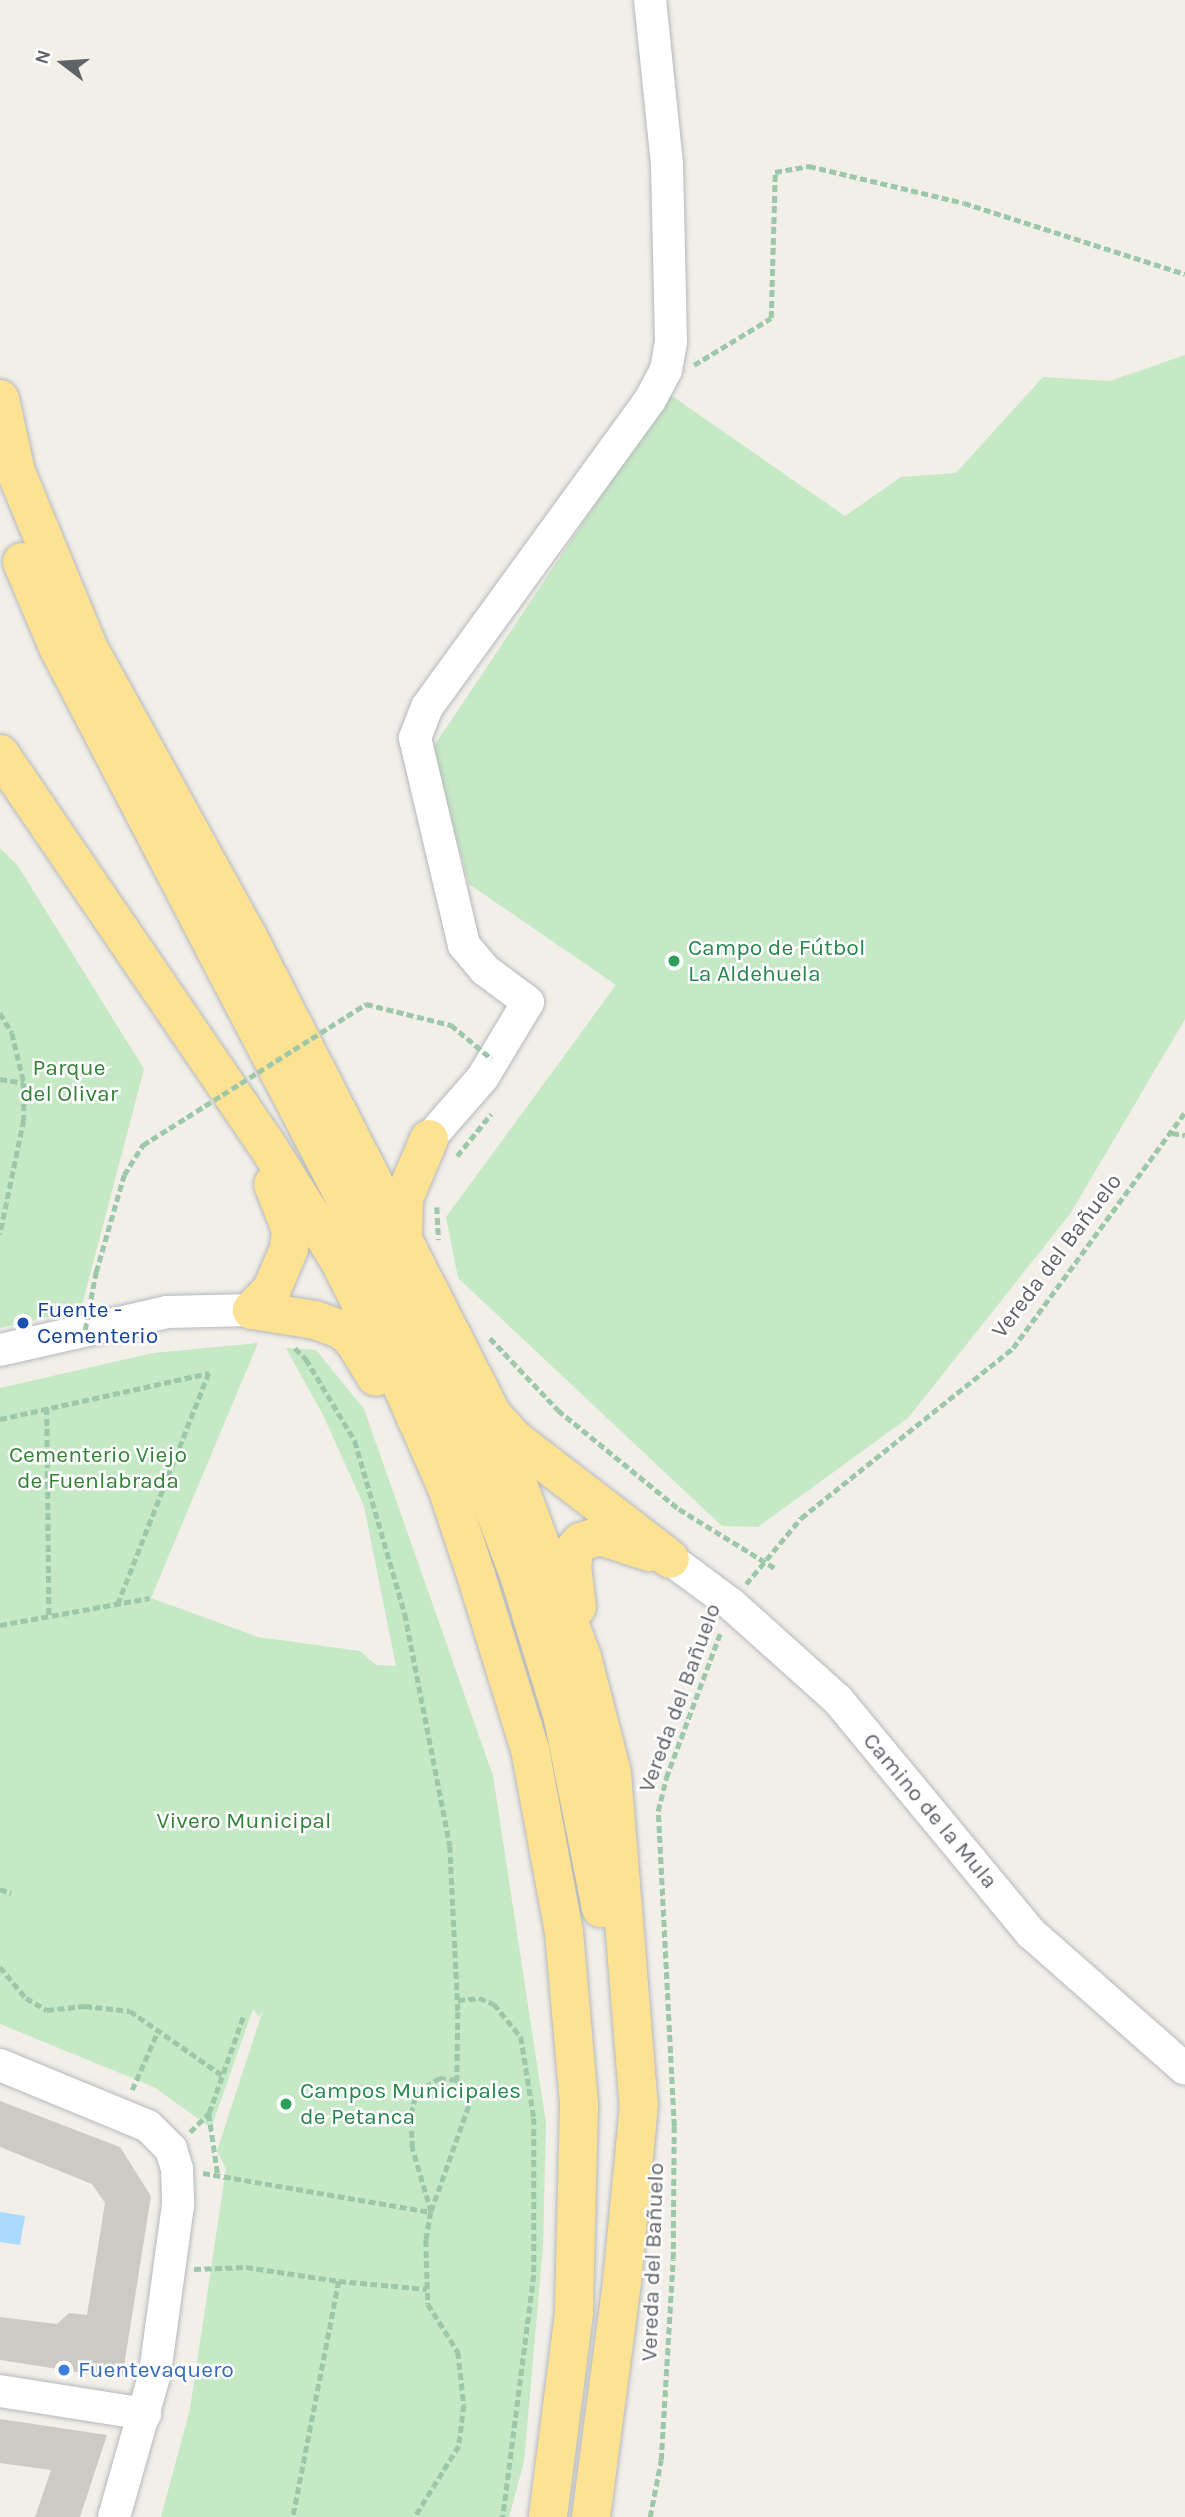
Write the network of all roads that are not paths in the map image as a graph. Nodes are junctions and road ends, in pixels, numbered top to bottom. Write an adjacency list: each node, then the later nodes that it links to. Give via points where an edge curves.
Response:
1 (650, 0): 7 (street, via 667,164 671,341 666,370 650,400 427,707 415,738 464,945 485,970 528,1002 495,1065 483,1077)
2 (0, 399): 6 (highway, via 16,471 88,647 245,931)
3 (0, 490): 17 (highway, via 16,550 58,647 428,1360 480,1472 520,1578 564,1718 599,1886)
4 (0, 754): 5 (highway)
5 (237, 1103): 9 (highway, via 291,1230 289,1249 272,1289); 12 (highway, via 339,1260)
6 (348, 1131): 7 (highway, via 377,1148); 8 (highway)
7 (439, 1152): 8 (highway, via 404,1198)
8 (402, 1238): 11 (highway)
9 (252, 1310): 10 (street, via 167,1312); 12 (highway, via 315,1320 354,1341 399,1423)
10 (0, 1350)
11 (492, 1415): 13 (highway, via 513,1437); 14 (highway)
12 (447, 1488): 21 (highway, via 530,1749 564,1931 579,2104 575,2314)
13 (670, 1559): 14 (highway, via 600,1536 581,1542 574,1550 572,1568); 16 (street, Camino de la Mula, via 731,1605 838,1700 1031,1933)
14 (583, 1657): 17 (highway, via 612,1773 628,1953 639,2105)
15 (0, 2066): 19 (street, via 148,2126 174,2159 178,2205)
16 (1185, 2069)
17 (625, 2224): 22 (highway)
18 (0, 2391): 19 (street)
19 (145, 2414): 20 (street)
20 (114, 2517)
21 (548, 2517)
22 (591, 2517)

